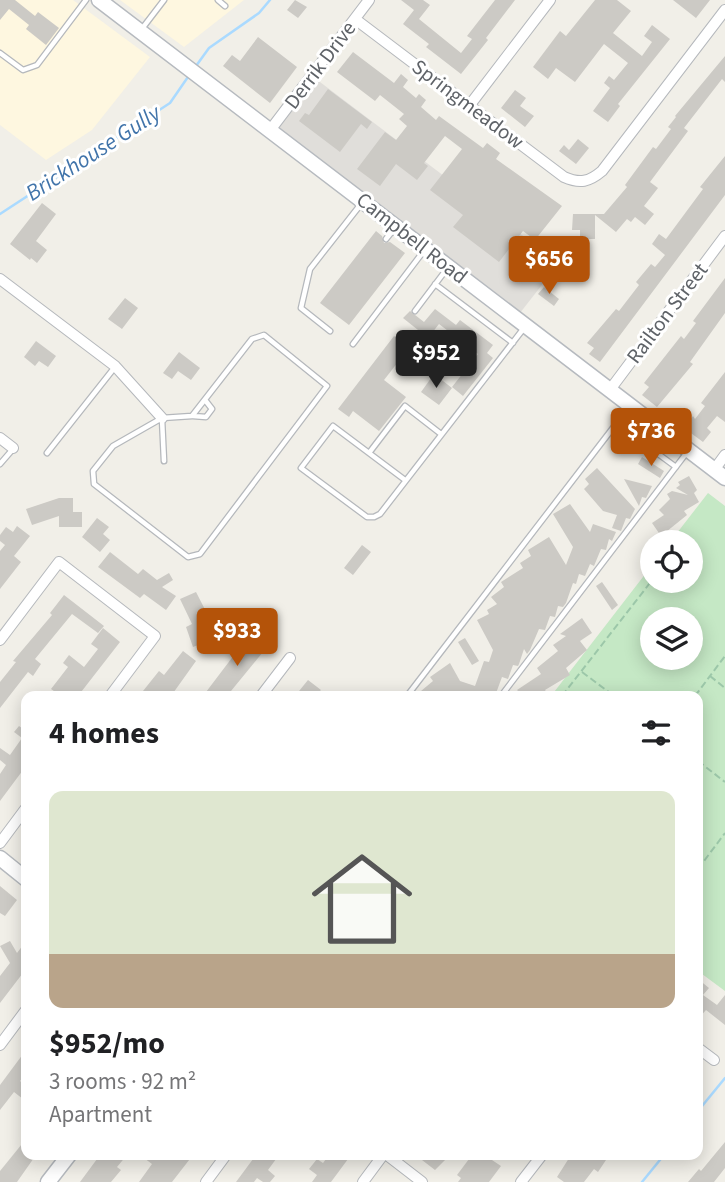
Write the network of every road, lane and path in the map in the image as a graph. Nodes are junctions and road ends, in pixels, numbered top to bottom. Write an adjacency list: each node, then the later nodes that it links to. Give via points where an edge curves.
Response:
1 (86, 0): 11 (lane, via 37,65 23,70)
2 (99, 0): 10 (street, Campbell Road)
3 (164, 0): 10 (lane)
4 (218, 0): 7 (lane)
5 (369, 0): 9 (street, Derrik Drive)
6 (550, 0): 12 (street)
7 (225, 6)
8 (725, 10): 12 (street, Springmeadow, via 593,179 584,182 564,177)
9 (355, 19): 12 (street, Springmeadow); 13 (street, Derrik Drive)
10 (141, 31): 13 (street, Campbell Road)
11 (0, 53)
12 (469, 106)
13 (271, 130): 14 (street, Campbell Road)
14 (364, 201): 15 (street, Campbell Road); 24 (lane, via 310,270 301,308)
15 (396, 226): 17 (lane); 18 (street, Campbell Road)
16 (725, 236): 28 (street, Railton Street)
17 (386, 239)
18 (426, 248): 19 (street, Campbell Road); 26 (lane)
19 (449, 266): 21 (lane); 23 (street, Campbell Road)
20 (0, 279): 27 (street)
21 (435, 285): 22 (lane); 25 (lane)
22 (415, 310)
23 (525, 327): 25 (lane); 28 (street, Campbell Road)
24 (330, 331)
25 (513, 343): 34 (lane)
26 (353, 344)
27 (116, 366): 32 (street); 38 (lane)
28 (609, 391): 30 (street, Campbell Road)
29 (205, 400): 31 (lane); 31 (lane, via 212,409 206,417); 32 (lane, via 251,339 264,335 327,386 200,554 188,557 94,484 93,471 113,446)
30 (630, 406): 33 (lane); 37 (street, Campbell Road)
31 (192, 416): 32 (lane)
32 (162, 418): 41 (lane)
33 (616, 423): 43 (lane); 55 (lane)
34 (441, 434): 39 (lane, via 405,406); 45 (lane)
35 (0, 438): 36 (street)
36 (13, 448): 42 (lane)
37 (688, 451): 43 (lane); 44 (street, Campbell Road)
38 (47, 453)
39 (369, 453): 45 (lane); 45 (lane, via 333,426 301,468 367,517 380,514)
40 (725, 455): 44 (street)
41 (164, 461)
42 (0, 464)
43 (676, 467): 56 (lane)
44 (720, 474)
45 (405, 480)
46 (642, 593): 50 (path)
47 (0, 640): 53 (street, via 59,562 155,636)
48 (725, 656): 51 (path)
49 (290, 658): 54 (street)
50 (581, 671): 57 (path); 58 (path)
51 (710, 677): 52 (path); 59 (path)
52 (725, 688)
53 (114, 691)
54 (265, 691)
55 (411, 691)
56 (506, 691)
57 (566, 691)
58 (607, 691)
59 (699, 691)
60 (703, 765): 61 (path)
61 (725, 782)
62 (21, 815): 64 (street)
63 (725, 833): 66 (path)
64 (0, 844)
65 (0, 858): 67 (street)
66 (703, 862)
67 (21, 874)
68 (21, 1017): 69 (street)
69 (0, 1045)
70 (703, 1052): 71 (street)
71 (714, 1060)
72 (65, 1160): 77 (street)
73 (222, 1160): 78 (street)
74 (381, 1160): 79 (street)
75 (392, 1160): 80 (street)
76 (538, 1160): 81 (street)
77 (48, 1182)
78 (206, 1182)
79 (363, 1182)
80 (422, 1182)
81 (521, 1182)

